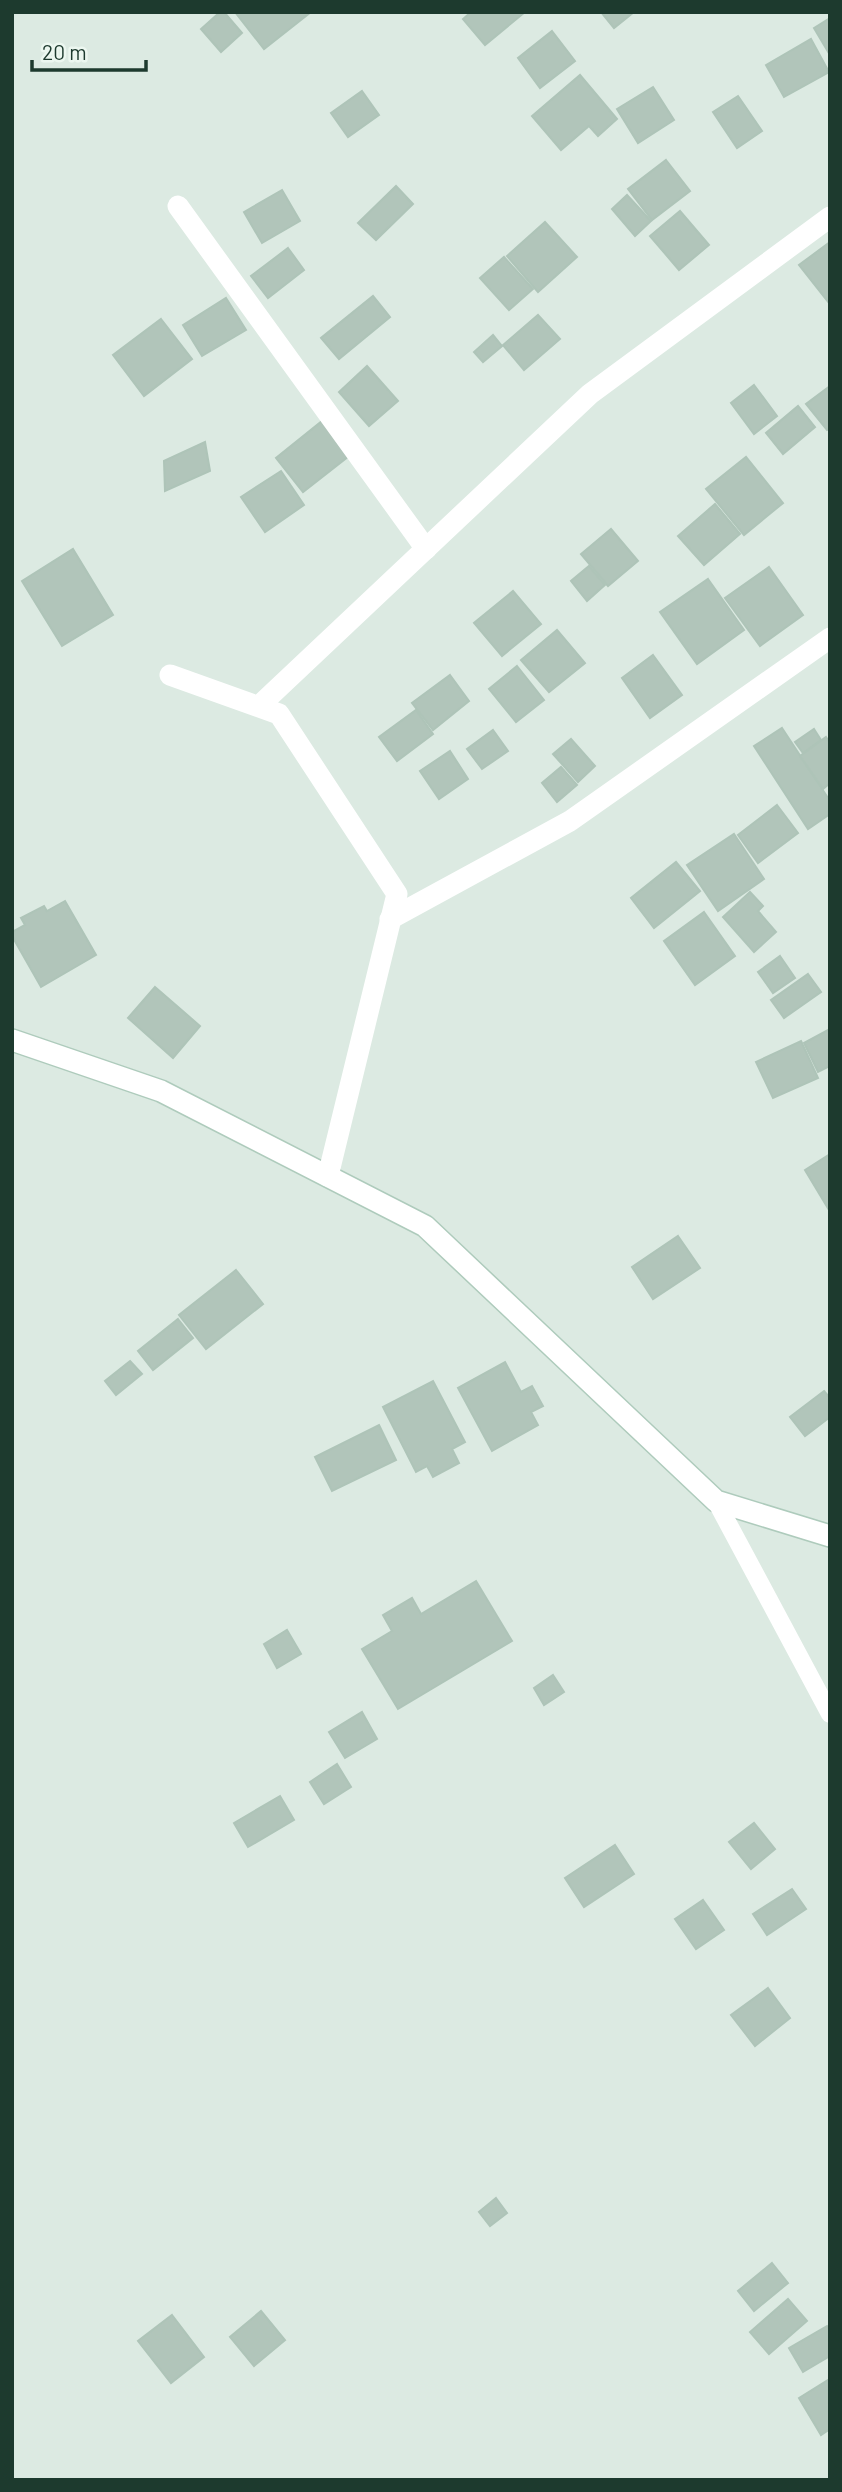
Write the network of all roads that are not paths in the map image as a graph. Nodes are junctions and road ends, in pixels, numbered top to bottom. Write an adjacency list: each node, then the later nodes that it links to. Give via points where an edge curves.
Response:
1 (178, 206): 3 (street)
2 (830, 217): 3 (street, via 590,394)
3 (426, 549): 6 (street)
4 (830, 638): 7 (street, via 570,821)
5 (170, 675): 6 (street)
6 (259, 706): 7 (street, via 279,714 397,894)
7 (390, 919): 9 (street)
8 (12, 1040): 9 (street, via 161,1091)
9 (328, 1176): 10 (street, via 425,1226)
10 (716, 1501): 11 (street); 12 (lane)
11 (830, 1536)
12 (830, 1714)

